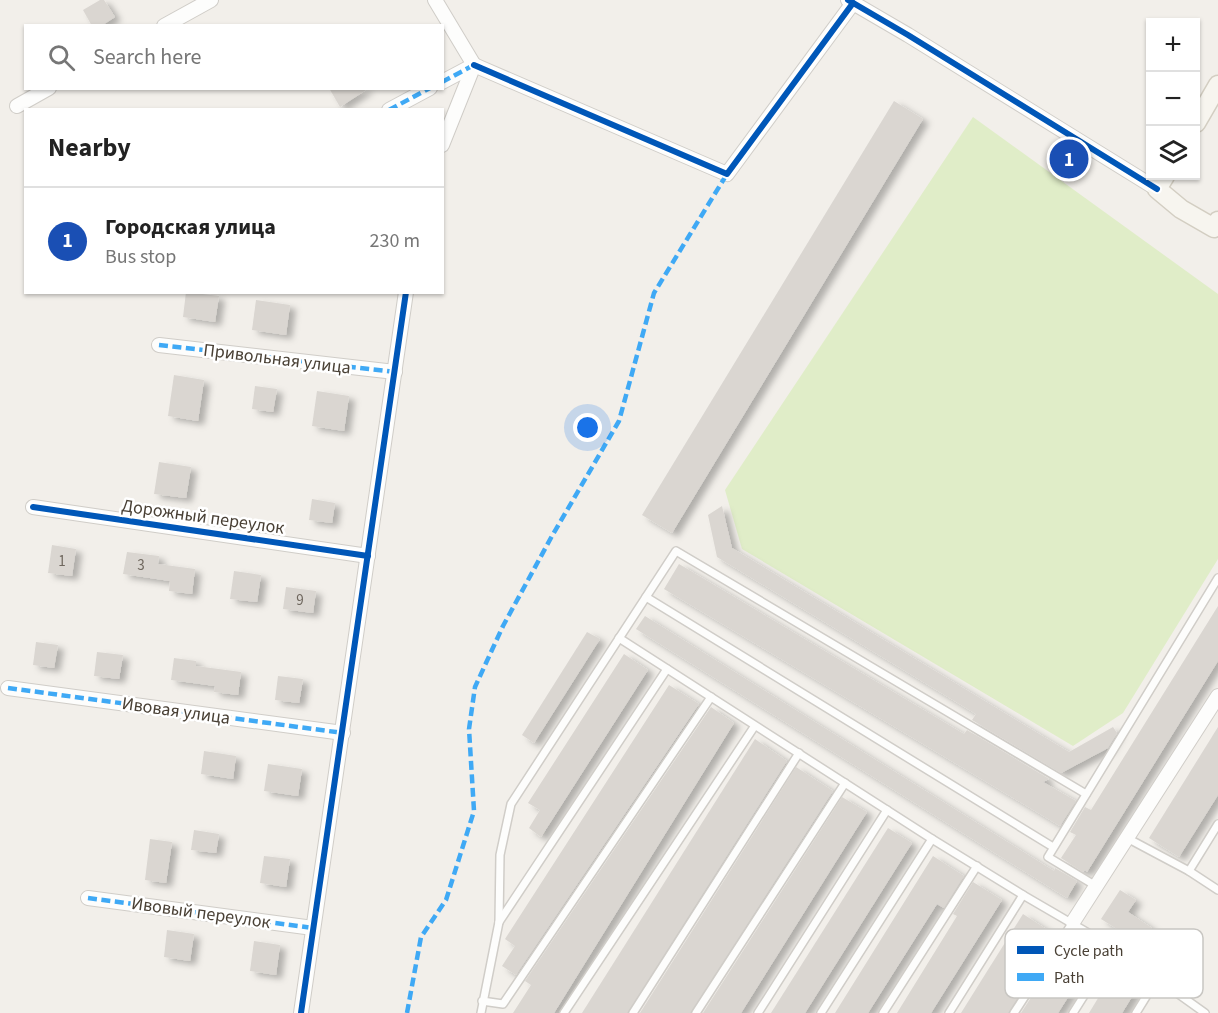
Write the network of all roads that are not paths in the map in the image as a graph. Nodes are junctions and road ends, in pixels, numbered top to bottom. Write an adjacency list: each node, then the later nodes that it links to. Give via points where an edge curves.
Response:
1 (211, 0): 4 (street)
2 (435, 0): 5 (street)
3 (856, 3): 5 (street, via 727,174); 14 (street)
4 (168, 24)
5 (474, 65): 6 (street); 13 (street)
6 (444, 81)
7 (1218, 85): 12 (main road)
8 (45, 90): 10 (street)
9 (426, 90): 11 (street)
10 (17, 106)
11 (393, 108)
12 (1200, 116)
13 (444, 140)
14 (1161, 182): 15 (main road, via 1181,209)
15 (1217, 227)
16 (406, 294): 18 (street)
17 (159, 345): 18 (street, Привольная улица)
18 (395, 372): 20 (street)
19 (33, 507): 20 (street, Дорожный переулок)
20 (368, 556): 29 (street)
21 (1218, 578): 32 (lane)
22 (646, 597): 23 (lane); 32 (lane, via 676,551); 37 (lane)
23 (619, 638): 24 (lane); 44 (lane, via 511,804 500,855)
24 (667, 669): 27 (lane); 44 (lane)
25 (8, 688): 29 (street, Ивовая улица)
26 (1218, 696): 35 (street)
27 (711, 697): 28 (lane); 54 (lane)
28 (754, 727): 30 (lane); 59 (lane)
29 (343, 733): 46 (street)
30 (799, 753): 31 (lane); 60 (lane)
31 (845, 783): 33 (lane); 61 (lane)
32 (1086, 794): 37 (lane)
33 (887, 810): 36 (lane); 62 (lane)
34 (1218, 824): 39 (lane)
35 (1127, 838): 39 (lane); 40 (street)
36 (932, 839): 38 (lane); 63 (lane)
37 (1053, 847): 40 (lane, via 1048,856)
38 (977, 866): 42 (lane); 64 (lane)
39 (1189, 871): 41 (lane)
40 (1096, 886): 45 (street)
41 (1218, 890)
42 (1023, 895): 45 (lane); 65 (lane)
43 (88, 898): 46 (street, Ивовый переулок)
44 (499, 922): 53 (lane)
45 (1073, 922): 47 (lane); 48 (lane)
46 (313, 928): 56 (street)
47 (1068, 929)
48 (1084, 929)
49 (1024, 998): 66 (lane)
50 (1083, 998): 67 (lane)
51 (1145, 998): 68 (lane)
52 (1183, 998): 55 (lane)
53 (482, 1001): 54 (lane); 57 (lane)
54 (503, 1004): 58 (lane)
55 (1202, 1012)
56 (301, 1013)
57 (481, 1013)
58 (502, 1013)
59 (564, 1013)
60 (633, 1013)
61 (696, 1013)
62 (759, 1013)
63 (821, 1013)
64 (883, 1013)
65 (949, 1013)
66 (1014, 1013)
67 (1074, 1013)
68 (1136, 1013)

